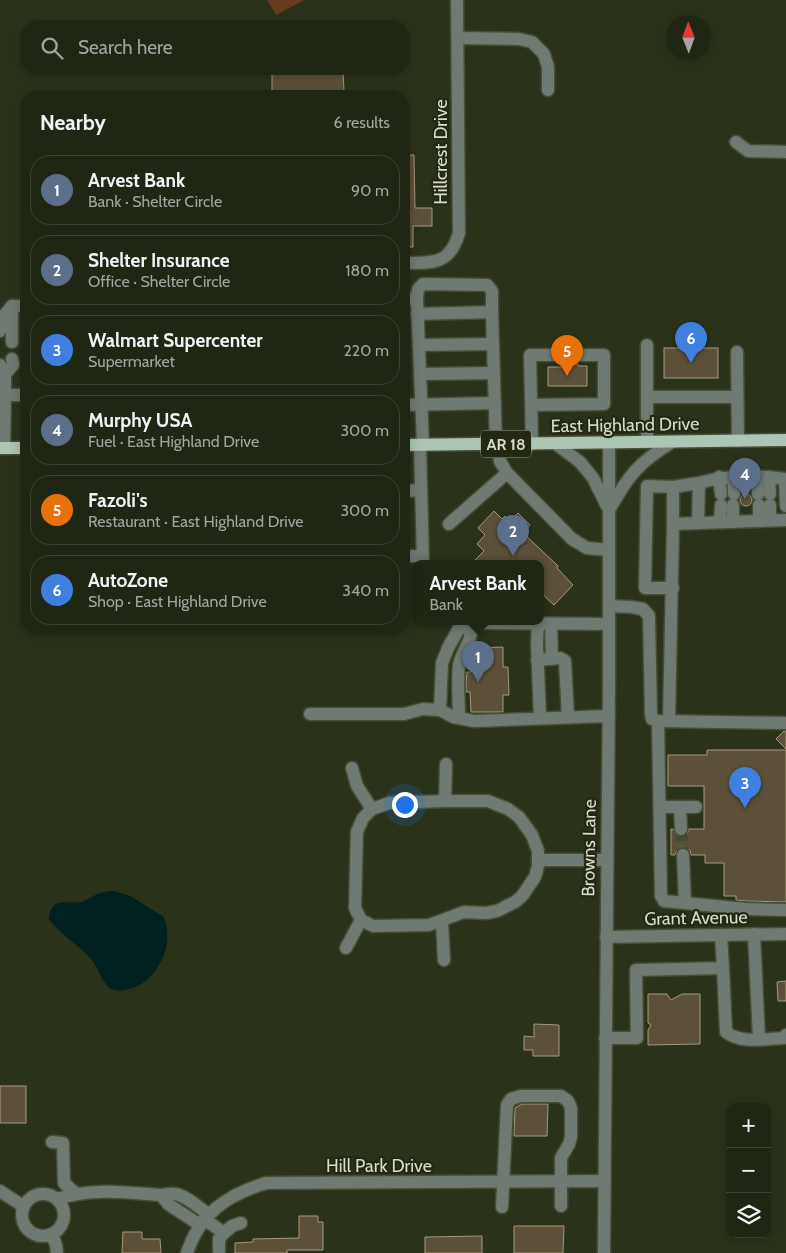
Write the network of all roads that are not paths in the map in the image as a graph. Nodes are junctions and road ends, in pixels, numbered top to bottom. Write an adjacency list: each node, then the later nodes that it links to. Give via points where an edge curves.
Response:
1 (457, 0): 2 (street, Hillcrest Drive)
2 (458, 38): 3 (street, via 532,42 544,54 548,67); 6 (street, Hillcrest Drive, via 459,233 450,254 431,263)
3 (548, 90)
4 (736, 142): 5 (street, via 748,150)
5 (786, 152)
6 (410, 263)
7 (410, 299): 10 (street, via 423,284 487,286 492,291); 11 (street)
8 (12, 306): 9 (street); 12 (street, via 2,318); 13 (street)
9 (20, 306)
10 (492, 312): 11 (street); 14 (street)
11 (417, 314): 15 (street)
12 (0, 331)
13 (12, 342)
14 (492, 344): 15 (street); 20 (street)
15 (419, 345): 21 (street)
16 (647, 345): 24 (street)
17 (737, 352): 25 (street)
18 (12, 358): 19 (street, via 13,365)
19 (2, 370): 22 (street)
20 (494, 373): 21 (street); 26 (street)
21 (420, 374): 28 (street)
22 (5, 395): 23 (street); 40 (street)
23 (20, 395)
24 (647, 396): 25 (street); 32 (street)
25 (737, 397): 31 (street)
26 (494, 403): 28 (street); 36 (street)
27 (410, 405): 28 (street)
28 (421, 405): 35 (street)
29 (531, 405): 29 (street, via 530,356 604,355 604,404); 37 (street)
30 (786, 440): 31 (main road, East Highland Drive / AR 18)
31 (738, 441): 33 (main road, East Highland Drive / AR 18)
32 (647, 442): 33 (main road, East Highland Drive / AR 18); 34 (main road, East Highland Drive / AR 18)
33 (672, 442): 52 (street, via 639,466 625,482)
34 (609, 443): 38 (main road, East Highland Drive / AR 18); 52 (street, Browns Lane)
35 (421, 444): 36 (main road, East Highland Drive / AR 18); 39 (main road, East Highland Drive / AR 18); 48 (street)
36 (497, 444): 37 (main road, East Highland Drive / AR 18); 42 (street, via 500,462)
37 (532, 444): 38 (main road, East Highland Drive / AR 18)
38 (556, 444): 52 (street, via 580,462 593,478)
39 (410, 445)
40 (2, 448): 41 (main road)
41 (20, 448)
42 (507, 473): 57 (street); 59 (street, via 572,539 587,548)
43 (733, 476): 44 (street); 45 (street); 50 (street)
44 (719, 477): 46 (street); 50 (street)
45 (763, 477): 51 (street, via 784,479); 54 (street)
46 (699, 483): 47 (street); 56 (street)
47 (673, 487): 58 (street); 62 (street, via 647,486 645,588)
48 (421, 490): 49 (street); 61 (street)
49 (410, 491)
50 (727, 499): 55 (street)
51 (786, 506)
52 (609, 510): 59 (street, Browns Lane)
53 (786, 520): 54 (street)
54 (764, 521): 55 (street)
55 (727, 522): 56 (street)
56 (698, 523): 58 (street)
57 (449, 524)
58 (673, 524): 62 (street)
59 (609, 550): 63 (street, Browns Lane)
60 (410, 557): 61 (street)
61 (423, 559)
62 (673, 588): 78 (street)
63 (609, 606): 66 (street, Browns Lane); 78 (street, via 643,609 649,616 651,714 652,719)
64 (544, 624): 65 (street)
65 (551, 624): 66 (street); 70 (street)
66 (609, 624): 74 (street, Browns Lane)
67 (461, 625): 72 (street, via 442,663)
68 (464, 625): 76 (street, via 471,631 471,638 460,665)
69 (538, 625): 71 (street)
70 (552, 659): 71 (street); 75 (street, via 565,661)
71 (537, 660): 77 (street)
72 (440, 710): 73 (street, via 423,709 404,714); 76 (street)
73 (310, 714)
74 (608, 716): 75 (street); 90 (street, Browns Lane)
75 (568, 717): 77 (street)
76 (459, 718): 77 (street, via 474,721)
77 (540, 718)
78 (664, 721): 79 (street); 83 (street)
79 (786, 722)
80 (446, 764): 82 (street)
81 (352, 768): 86 (street, via 357,786)
82 (445, 801): 86 (street, via 389,803); 89 (street, via 488,801 508,809 530,831)
83 (660, 807): 84 (street); 91 (street, via 661,896 664,901)
84 (680, 807): 85 (street); 87 (street)
85 (696, 807)
86 (372, 809): 93 (street, via 363,818 357,832 355,908)
87 (681, 829)
88 (683, 855): 91 (street)
89 (538, 860): 90 (street); 94 (street, via 535,877 515,902 497,911 464,912)
90 (607, 860): 98 (street, Browns Lane)
91 (685, 903): 92 (street, via 746,910)
92 (786, 910)
93 (362, 920): 94 (street, via 373,926); 99 (street)
94 (442, 922): 100 (street)
95 (754, 934): 96 (street, Grant Avenue); 97 (street, Grant Avenue); 104 (street)
96 (786, 934)
97 (721, 935): 98 (street, Grant Avenue); 101 (street)
98 (606, 937): 103 (street, Browns Lane)
99 (346, 948)
100 (444, 960)
101 (722, 968): 103 (street, via 636,970 637,1038); 104 (street, via 726,1032 732,1037)
102 (786, 1034): 104 (street, via 784,1038)
103 (605, 1038): 106 (street, Browns Lane)
104 (759, 1039)
105 (52, 1142): 110 (street, via 63,1143 64,1183)
106 (604, 1181): 108 (street, Hill Park Drive); 122 (street, Browns Lane)
107 (503, 1182): 108 (street, Hill Park Drive); 108 (street, via 506,1105 511,1099 521,1096 561,1096 571,1108 571,1137 561,1158); 114 (street); 115 (street, Hill Park Drive, via 266,1183 245,1189)
108 (561, 1182): 113 (street)
109 (0, 1191): 112 (street)
110 (75, 1193): 111 (street); 115 (street, via 175,1194 190,1201)
111 (57, 1199): 112 (street, via 42,1194 28,1199); 118 (street, via 64,1215 60,1228)
112 (23, 1206): 118 (street, via 21,1218 28,1230 41,1236)
113 (561, 1206)
114 (502, 1207)
115 (204, 1220): 117 (street); 121 (street, Hill Park Drive, via 192,1236)
116 (241, 1223): 117 (street)
117 (224, 1233): 119 (street, via 219,1239)
118 (52, 1234): 120 (street)
119 (219, 1251)
120 (57, 1253)
121 (187, 1253)
122 (604, 1253)

